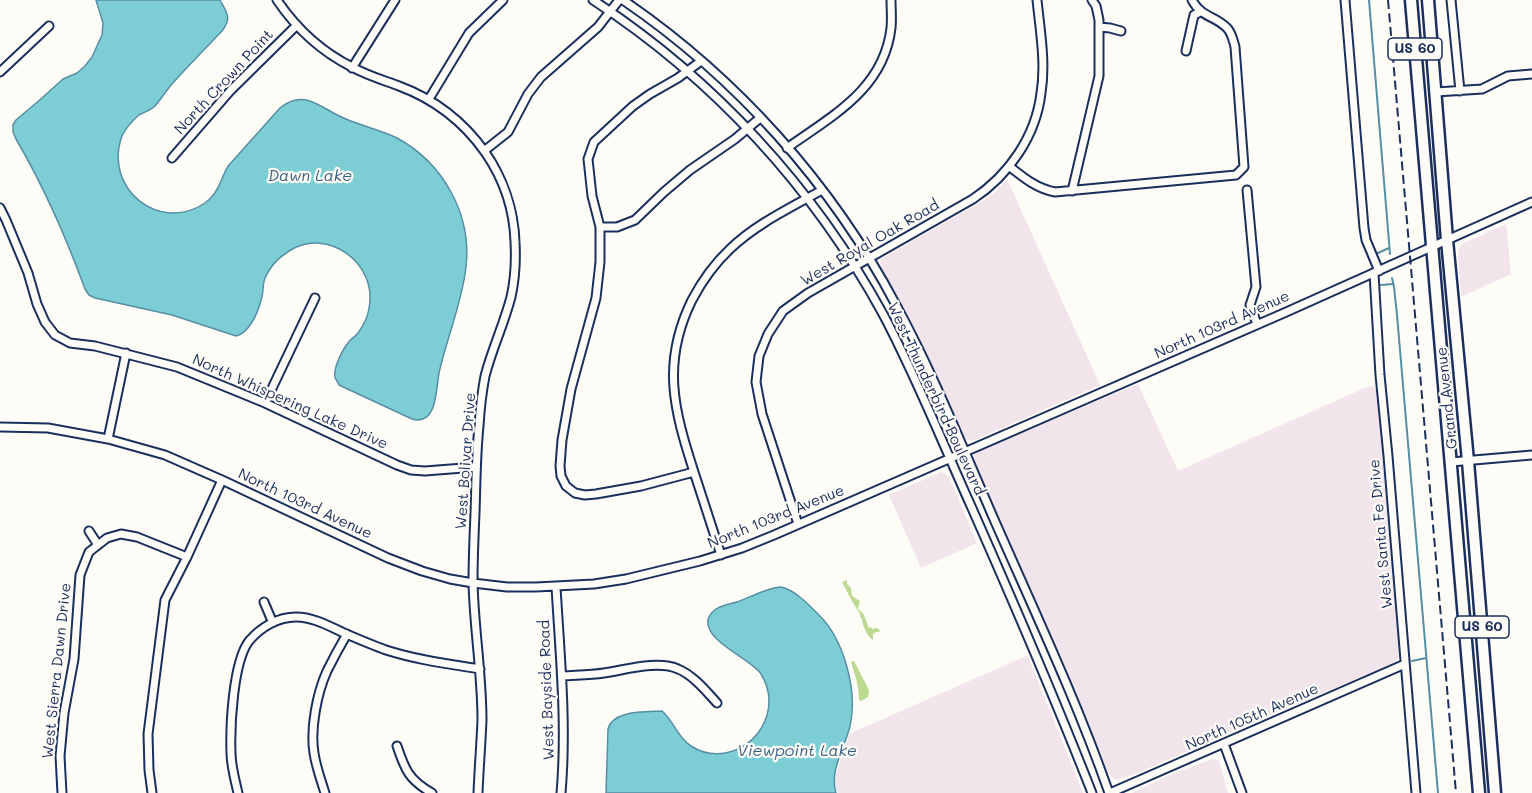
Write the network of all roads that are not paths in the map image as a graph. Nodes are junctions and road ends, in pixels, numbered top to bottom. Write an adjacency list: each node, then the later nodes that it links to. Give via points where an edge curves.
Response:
1 (278, 0): 16 (street, West Bolivar Drive)
2 (395, 0): 22 (street)
3 (502, 0): 28 (street, via 469,33)
4 (593, 0): 14 (street, West Thunderbird Boulevard)
5 (621, 0): 14 (street); 21 (street, West Thunderbird Boulevard)
6 (891, 0): 31 (street, via 888,43 870,82 845,106)
7 (1037, 0): 34 (street, West Royal Oak Road, via 1042,91 1031,131)
8 (1092, 0): 18 (street)
9 (1192, 0): 15 (street)
10 (1345, 0): 46 (street, West Santa Fe Drive, via 1364,228)
11 (1411, 0): 43 (highway, Grand Avenue / US 60)
12 (1428, 0): 27 (highway, Grand Avenue / US 60)
13 (1451, 0): 26 (street)
14 (611, 12): 24 (street, West Thunderbird Boulevard); 32 (street, via 541,77 508,132)
15 (1200, 12): 20 (street, via 1194,15); 37 (street, via 1229,30 1235,47 1244,167 1236,175)
16 (297, 25): 22 (street, West Bolivar Drive); 33 (street, North Crown Point, via 231,90)
17 (49, 26): 23 (street)
18 (1099, 27): 19 (street); 37 (street, via 1097,89)
19 (1121, 31)
20 (1186, 51)
21 (701, 62): 24 (street); 29 (street, West Thunderbird Boulevard)
22 (352, 68): 28 (street, West Bolivar Drive)
23 (0, 72)
24 (688, 72): 30 (street, West Thunderbird Boulevard); 41 (street, via 633,106 594,142 588,159)
25 (1532, 74): 26 (street, via 1508,76 1482,89)
26 (1460, 90): 27 (street)
27 (1436, 92): 42 (highway, Grand Avenue / US 60)
28 (429, 99): 32 (street, West Bolivar Drive, via 459,121)
29 (760, 118): 30 (street); 31 (street, West Thunderbird Boulevard)
30 (748, 129): 38 (street, West Thunderbird Boulevard); 41 (street, via 690,170 635,220 617,227)
31 (787, 148): 35 (street, West Thunderbird Boulevard)
32 (484, 151): 60 (street, West Bolivar Drive, via 496,170 512,215 515,266 511,296 485,376)
33 (172, 158)
34 (1010, 166): 37 (street, via 1043,190); 44 (street, West Royal Oak Road, via 974,199)
35 (822, 190): 38 (street); 44 (street, West Thunderbird Boulevard)
36 (1247, 190): 49 (street, via 1256,287 1250,305)
37 (1072, 191)
38 (807, 199): 45 (street, West Thunderbird Boulevard); 61 (street, via 759,226 729,250 704,280 687,313 676,349 673,382 677,416)
39 (1532, 202): 42 (street, North 103rd Avenue)
40 (0, 208): 51 (street, North Whispering Lake Drive, via 37,304 55,335 70,343)
41 (600, 227): 61 (street, via 596,298 571,389 562,440 561,476 566,486 585,495)
42 (1447, 240): 43 (street, North 103rd Avenue); 58 (highway, Grand Avenue / US 60)
43 (1433, 247): 46 (street, North 103rd Avenue); 59 (highway, Grand Avenue / US 60)
44 (869, 258): 45 (street, West Royal Oak Road); 48 (street, West Thunderbird Boulevard)
45 (855, 267): 50 (street, West Thunderbird Boulevard); 63 (street, West Royal Oak Road, via 783,311 759,356 756,382 762,414)
46 (1377, 272): 49 (street, North 103rd Avenue); 75 (street, West Santa Fe Drive, via 1380,375)
47 (315, 298): 52 (street)
48 (904, 320): 50 (street); 55 (street, West Thunderbird Boulevard)
49 (1257, 324): 55 (street, North 103rd Avenue)
50 (890, 327): 57 (street, West Thunderbird Boulevard)
51 (126, 353): 52 (street, North Whispering Lake Drive, via 177,367); 54 (street)
52 (265, 403): 60 (street, North Whispering Lake Drive, via 411,470)
53 (0, 427): 54 (street, North 103rd Avenue, via 48,428)
54 (108, 438): 62 (street, North 103rd Avenue, via 165,454)
55 (964, 451): 57 (street, North 103rd Avenue); 65 (street, West Thunderbird Boulevard)
56 (1532, 455): 58 (street)
57 (949, 458): 63 (street, North 103rd Avenue); 67 (street, West Thunderbird Boulevard)
58 (1468, 461): 59 (street); 93 (highway, Grand Avenue / US 60)
59 (1451, 462): 92 (highway, Grand Avenue / US 60)
60 (476, 467): 70 (street, West Bolivar Drive)
61 (694, 472): 68 (street)
62 (222, 480): 69 (street); 70 (street, North 103rd Avenue, via 422,572)
63 (798, 524): 68 (street, North 103rd Avenue)
64 (89, 531): 66 (street)
65 (1004, 541): 67 (street); 89 (street, West Thunderbird Boulevard)
66 (98, 545): 69 (street, via 121,534); 81 (street, West Sierra Dawn Drive, via 89,552 80,575 74,659 60,756)
67 (989, 547): 88 (street, West Thunderbird Boulevard)
68 (721, 555): 71 (street, North 103rd Avenue, via 626,579)
69 (187, 557): 82 (street, via 165,600 148,734)
70 (473, 583): 71 (street, North 103rd Avenue); 76 (street, West Bolivar Drive)
71 (556, 587): 77 (street, West Bayside Road)
72 (264, 602): 73 (street)
73 (273, 621): 74 (street, via 297,617); 83 (street, via 249,642 241,659 232,708 231,755)
74 (347, 634): 76 (street, via 413,657); 84 (street, via 318,697 314,727 314,750)
75 (1405, 664): 79 (street, North 105th Avenue); 91 (street, West Santa Fe Drive)
76 (480, 669): 86 (street, West Bolivar Drive)
77 (562, 676): 78 (street, via 667,666 688,675); 87 (street, West Bayside Road)
78 (717, 703)
79 (1224, 744): 89 (street, North 105th Avenue); 90 (street)
80 (397, 746): 85 (street, via 416,784)
81 (62, 793)
82 (152, 793)
83 (238, 793)
84 (326, 793)
85 (432, 793)
86 (478, 793)
87 (561, 793)
88 (1092, 793)
89 (1109, 793)
90 (1242, 793)
91 (1416, 793)
92 (1479, 793)
93 (1496, 793)

